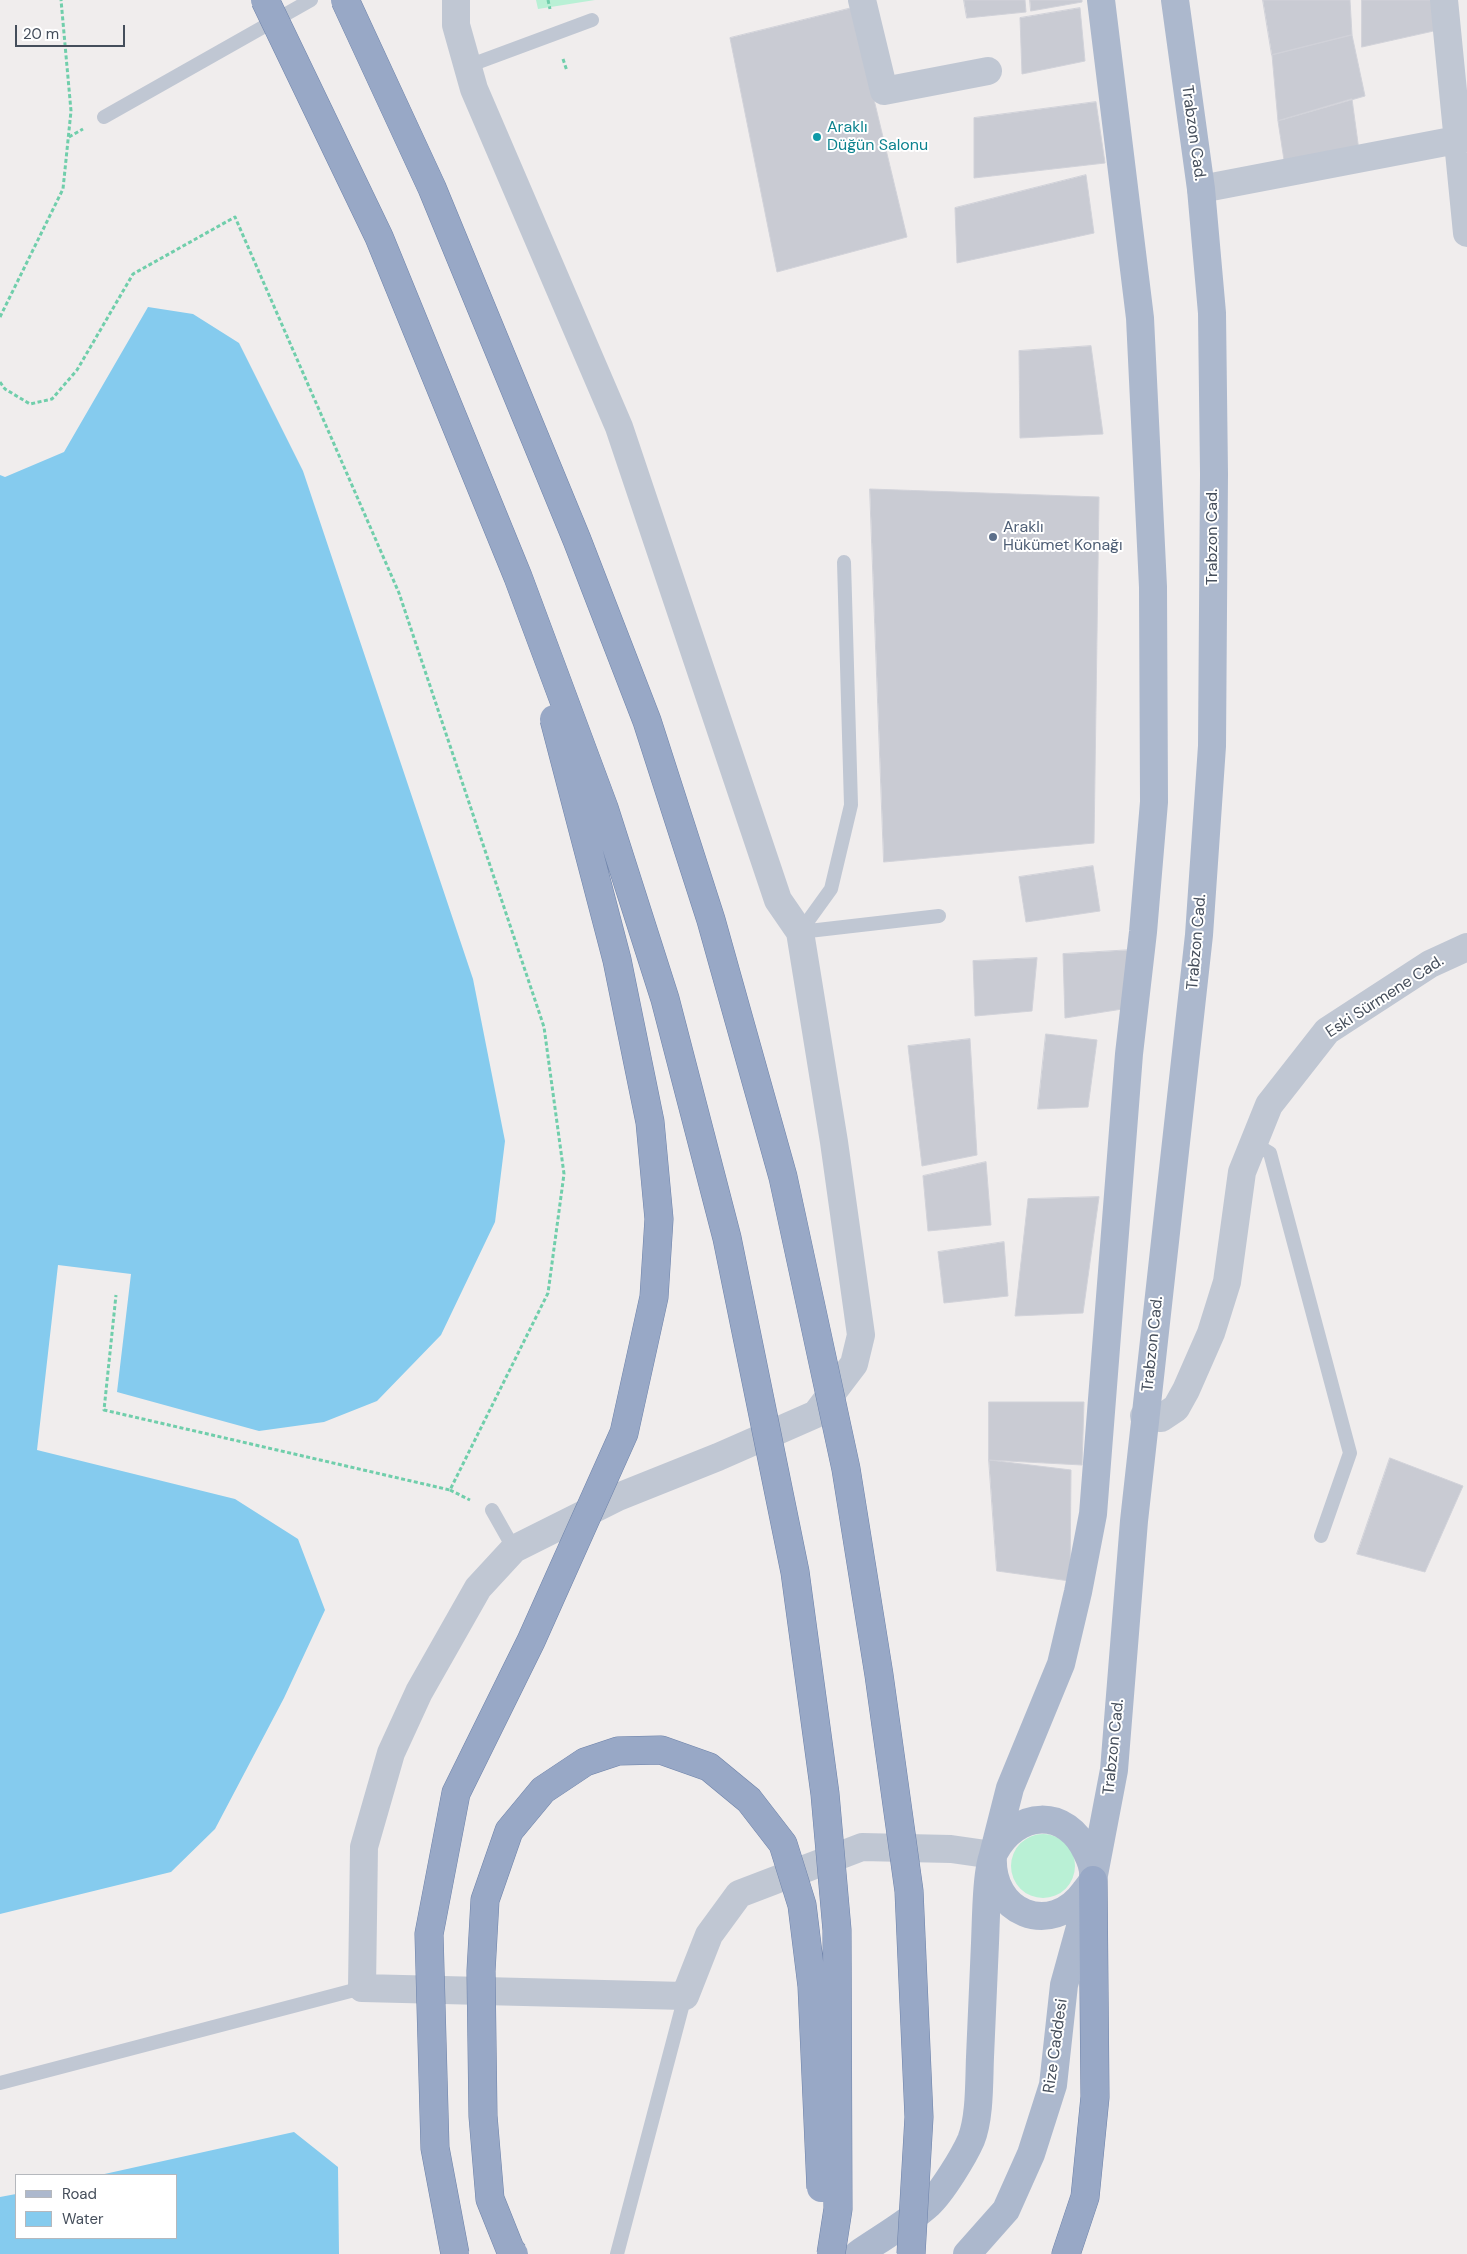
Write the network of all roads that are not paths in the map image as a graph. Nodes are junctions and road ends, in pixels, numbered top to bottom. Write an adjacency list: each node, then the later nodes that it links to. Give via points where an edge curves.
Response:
1 (265, 0): 17 (highway, bridge, via 379,237)
2 (310, 0): 12 (lane)
3 (345, 0): 37 (highway, bridge, via 432,188 577,540 647,721 711,920 783,1177 846,1469 909,1891 919,2118)
4 (456, 0): 10 (street, via 456,25)
5 (862, 0): 11 (street, via 884,91)
6 (1101, 0): 26 (main road, via 1140,318 1153,587 1154,802 1129,1054 1093,1514 1061,1664 1010,1788)
7 (1175, 0): 14 (main road, Trabzon Cad.)
8 (1444, 0): 13 (street)
9 (592, 20): 10 (lane)
10 (468, 66): 19 (street, via 474,89 619,427 778,900)
11 (988, 71)
12 (104, 117)
13 (1463, 138): 14 (street); 15 (street)
14 (1201, 189): 22 (main road, Trabzon Cad., via 1212,313 1212,746 1199,935)
15 (1467, 233)
16 (844, 562): 19 (lane, via 851,805 831,890)
17 (518, 577): 31 (highway, bridge, via 616,960 650,1122 659,1219 654,1297 624,1433 543,1615 456,1793 429,1934 434,2148); 35 (highway, bridge, via 604,808 665,999 727,1238 795,1572 826,1794 838,1930 838,2208)
18 (939, 916): 19 (lane)
19 (800, 932): 25 (street, via 861,1335 854,1364 816,1414 618,1497)
20 (1467, 947): 21 (street, Eski Sürmene Cad., via 1430,964 1327,1031 1269,1105)
21 (1254, 1143): 22 (street, Eski Sürmene Cad., via 1242,1172 1227,1282 1207,1342 1176,1408 1161,1418); 24 (lane, via 1270,1153 1350,1453)
22 (1144, 1416): 27 (main road, Trabzon Cad., via 1114,1770)
23 (492, 1510): 25 (lane)
24 (1321, 1536)
25 (514, 1550): 28 (street, via 478,1588 419,1692 391,1753 364,1847)
26 (993, 1855): 27 (main road, via 1006,1834 1018,1825 1033,1820 1050,1820 1065,1825 1077,1836 1092,1864); 27 (main road, via 994,1879 1001,1894 1012,1906 1026,1913 1042,1916 1056,1913 1081,1897); 29 (street, via 952,1849 862,1847 739,1894 709,1935); 36 (main road, via 986,1902 979,2098 971,2139 930,2203)
27 (1093, 1880): 38 (main road, Rize Caddesi, via 1064,1985 1053,2085 1031,2154 1006,2210); 39 (highway, via 1095,2097 1085,2197)
28 (362, 1988): 29 (street); 30 (lane)
29 (685, 1996): 33 (lane)
30 (0, 2083)
31 (455, 2254)
32 (514, 2254): 34 (highway, bridge, via 490,2199 483,2116 481,1971 485,1900 510,1831 543,1790 585,1762 618,1751 661,1750 709,1767 749,1800 783,1844 802,1905 812,1986)
33 (617, 2254)
34 (824, 2254)
35 (831, 2254)
36 (858, 2254)
37 (911, 2254)
38 (968, 2254)
39 (1066, 2254)

